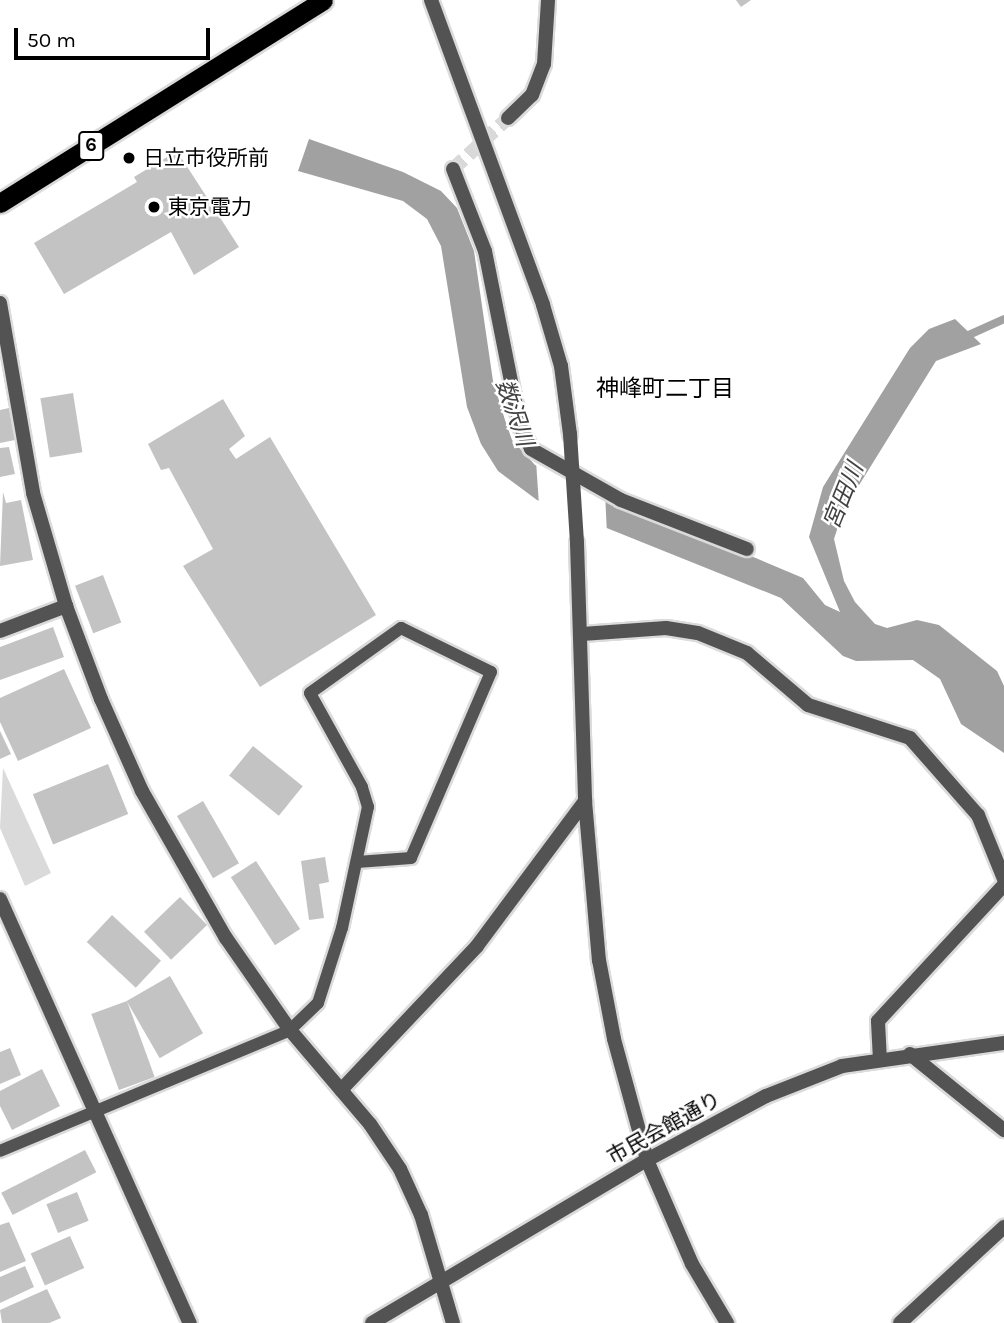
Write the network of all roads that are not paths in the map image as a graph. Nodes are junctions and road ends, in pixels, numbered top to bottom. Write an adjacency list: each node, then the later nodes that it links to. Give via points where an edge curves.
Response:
1 (323, 0): 6 (highway, 6)
2 (431, 0): 11 (street, bridge, via 561,366 570,434)
3 (548, 0): 4 (street, via 544,64 532,95)
4 (508, 118)
5 (453, 169): 8 (street, via 485,251 520,426 531,449 621,500)
6 (0, 203)
7 (0, 303): 9 (street, via 33,493)
8 (747, 549)
9 (66, 606): 10 (street); 17 (street, via 142,791 226,938)
10 (0, 631)
11 (582, 634): 12 (street); 14 (street, via 666,628 698,633 747,653 808,705 910,738 978,814)
12 (585, 801): 21 (street, via 477,946); 25 (street, via 599,960 614,1039)
13 (357, 862): 13 (lane, via 368,807 362,787 310,694 401,628 491,672 411,858); 17 (lane, via 318,1003)
14 (1004, 879)
15 (1004, 885): 20 (street, via 878,1021)
16 (0, 899): 22 (street)
17 (290, 1030): 21 (street); 22 (lane)
18 (1004, 1043): 19 (street, 市民会館通り)
19 (910, 1054): 20 (street, 市民会館通り); 23 (street)
20 (880, 1060): 25 (street, 市民会館通り, via 842,1066 766,1096)
21 (341, 1090): 27 (street, via 400,1169 421,1215)
22 (95, 1112): 24 (lane); 28 (street)
23 (1004, 1130)
24 (0, 1151)
25 (647, 1160): 27 (street, 市民会館通り); 31 (street, via 692,1264)
26 (1004, 1227): 32 (street)
27 (442, 1283): 29 (street, 市民会館通り); 30 (street)
28 (190, 1323)
29 (372, 1323)
30 (453, 1323)
31 (727, 1323)
32 (900, 1323)

